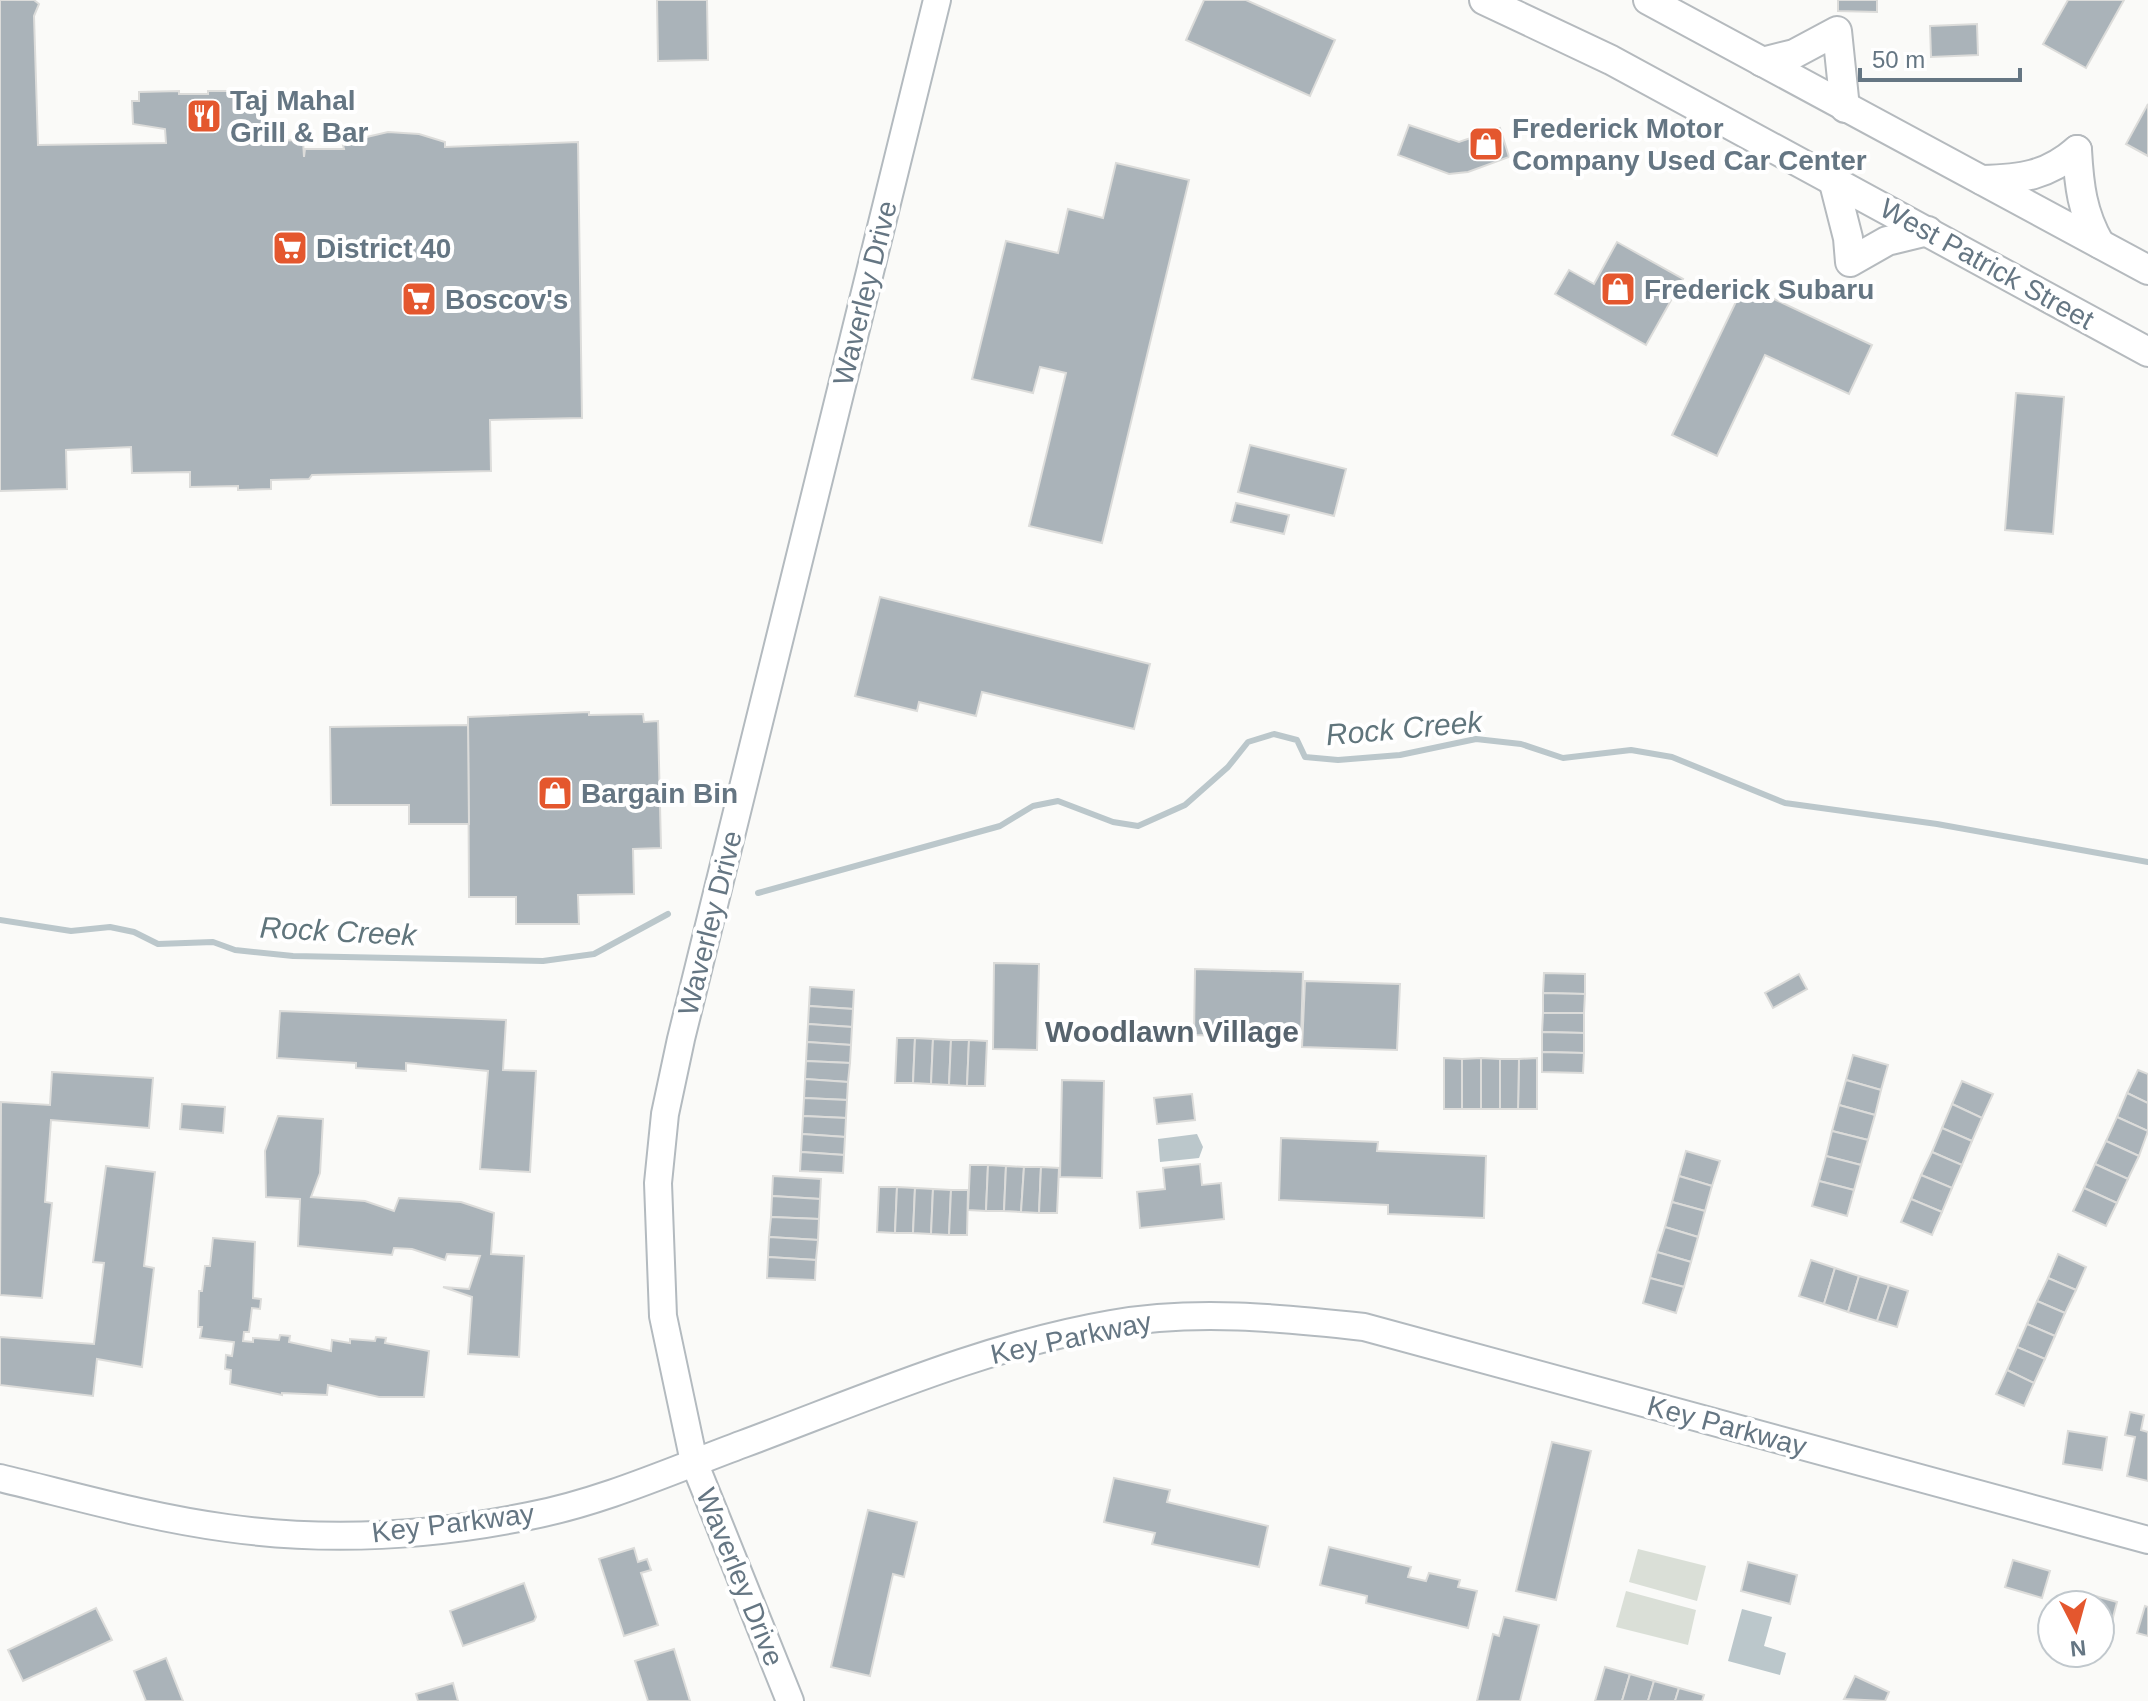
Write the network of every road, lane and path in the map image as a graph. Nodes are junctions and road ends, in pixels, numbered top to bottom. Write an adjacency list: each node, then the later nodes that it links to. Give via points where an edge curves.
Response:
1 (937, 0): 12 (street, Waverley Drive, via 665,1114 658,1183 662,1303)
2 (1484, 0): 6 (main road, West Patrick Street, via 1611,60)
3 (1648, 0): 4 (main road)
4 (1762, 62): 5 (main road); 5 (main road, via 1794,54 1837,31)
5 (1845, 108): 7 (main road)
6 (1833, 179): 8 (main road, West Patrick Street); 8 (main road, via 1850,262 1887,241)
7 (1980, 180): 9 (main road); 9 (main road, via 2043,174 2077,150 2079,191)
8 (1928, 231): 11 (main road, West Patrick Street)
9 (2100, 244): 10 (main road)
10 (2148, 270)
11 (2148, 352)
12 (694, 1462): 13 (street, Key Parkway, via 532,1516 376,1535 226,1528); 14 (street, Key Parkway, via 970,1359 1036,1340 1113,1323 1272,1317 1364,1327); 15 (street, Waverley Drive)
13 (0, 1478)
14 (2148, 1540)
15 (790, 1701)

